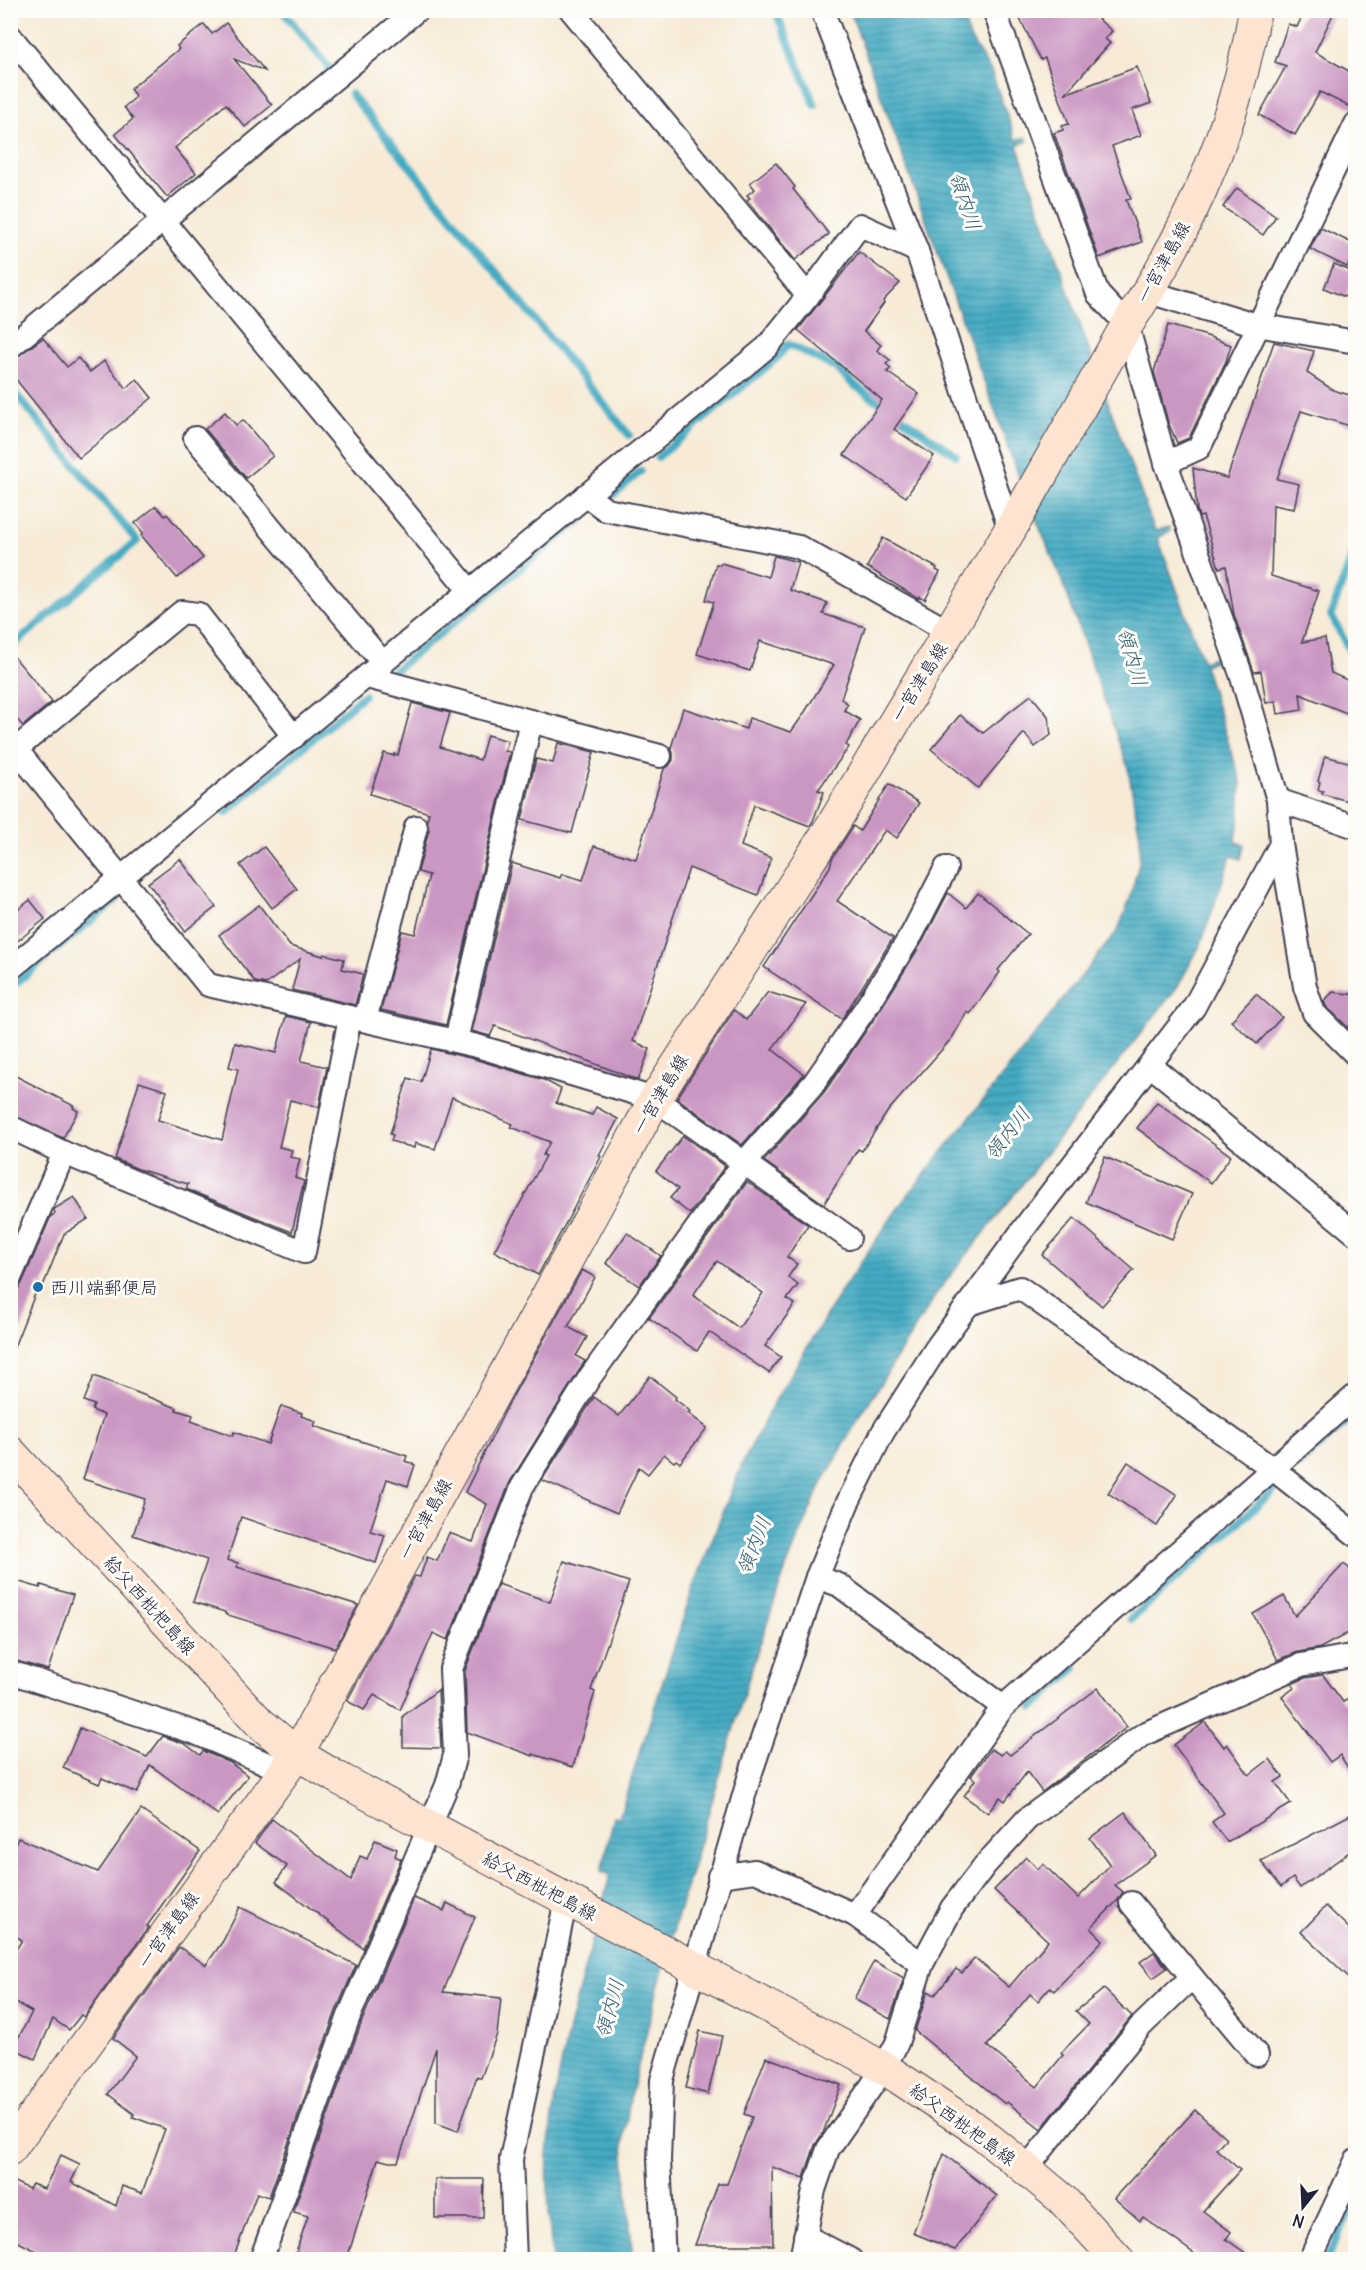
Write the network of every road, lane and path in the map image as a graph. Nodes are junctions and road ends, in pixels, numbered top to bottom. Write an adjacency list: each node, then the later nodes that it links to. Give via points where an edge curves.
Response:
1 (417, 10): 8 (street)
2 (571, 10): 11 (street)
3 (822, 10): 9 (street)
4 (994, 10): 13 (street, via 1098,294)
5 (1255, 10): 10 (main road, 一宮津島線, via 1248,52 1214,161)
6 (10, 36): 8 (street)
7 (1356, 124): 12 (street)
8 (163, 221): 15 (street); 20 (street)
9 (917, 251): 11 (street, via 860,225); 19 (street)
10 (1149, 292): 12 (street); 13 (main road, 一宮津島線)
11 (808, 296): 18 (street, via 767,347)
12 (1257, 325): 14 (street); 17 (street, via 1199,448)
13 (1119, 338): 17 (street); 19 (main road, 一宮津島線)
14 (1356, 342)
15 (10, 347)
16 (195, 438): 22 (street)
17 (1166, 463): 27 (street, via 1241,674)
18 (586, 495): 20 (street); 21 (street, via 606,510 800,547)
19 (1015, 520): 21 (main road, 一宮津島線)
20 (470, 591): 22 (street)
21 (950, 632): 38 (main road, 一宮津島線, via 836,821)
22 (375, 670): 23 (street); 24 (street)
23 (531, 722): 26 (street); 35 (street)
24 (294, 737): 25 (street, via 198,614 182,612); 32 (street)
25 (13, 745): 32 (street)
26 (660, 756)
27 (1278, 800): 29 (street); 30 (street)
28 (416, 827): 34 (street)
29 (1356, 827)
30 (1281, 844): 36 (street, via 1305,987 1314,1013); 37 (street, via 1194,1007)
31 (946, 868): 41 (street, via 912,934 854,1026 814,1083)
32 (122, 877): 33 (street); 34 (street, via 208,985)
33 (10, 969)
34 (357, 1018): 35 (street); 40 (street, via 304,1252)
35 (456, 1041): 38 (street)
36 (1356, 1055)
37 (1150, 1065): 42 (street); 45 (street)
38 (655, 1099): 41 (street); 54 (main road, 一宮津島線)
39 (10, 1127): 40 (street)
40 (64, 1153): 44 (street)
41 (743, 1164): 43 (street); 55 (street, via 590,1377 522,1487 451,1669 455,1755)
42 (1356, 1234)
43 (849, 1238)
44 (10, 1278)
45 (969, 1304): 48 (street, via 1020,1288); 50 (street, via 883,1432)
46 (1356, 1395): 48 (street)
47 (10, 1452): 54 (main road, 給父西枇杷島線, via 260,1723)
48 (1273, 1469): 49 (street); 53 (street)
49 (1356, 1535)
50 (817, 1577): 53 (street, via 839,1585); 56 (street)
51 (1356, 1655): 60 (street, via 1301,1665 1144,1734 1028,1819 952,1908)
52 (10, 1672): 54 (street)
53 (1004, 1707): 59 (street)
54 (290, 1762): 55 (main road, 給父西枇杷島線); 65 (main road, 一宮津島線)
55 (430, 1828): 57 (main road, 給父西枇杷島線); 69 (street, via 349,2016)
56 (719, 1876): 59 (street, via 755,1871); 61 (street)
57 (568, 1902): 61 (main road, 給父西枇杷島線); 70 (street, via 510,2159)
58 (1131, 1903): 62 (street)
59 (855, 1915): 60 (street)
60 (922, 1964): 64 (street, via 897,2043)
61 (690, 1966): 64 (main road, 給父西枇杷島線); 71 (street, via 662,2080 659,2160)
62 (1192, 1977): 63 (street); 67 (street, via 1140,2027)
63 (1257, 2055)
64 (884, 2068): 67 (main road, 給父西枇杷島線, via 979,2131); 68 (street, via 828,2149 814,2190)
65 (10, 2149)
66 (1356, 2161): 75 (street)
67 (1026, 2169): 74 (main road, 給父西枇杷島線, via 1062,2199)
68 (805, 2236): 72 (street); 73 (street)
69 (261, 2259)
70 (515, 2259)
71 (664, 2259)
72 (801, 2259)
73 (851, 2259)
74 (1118, 2259)
75 (1310, 2259)

